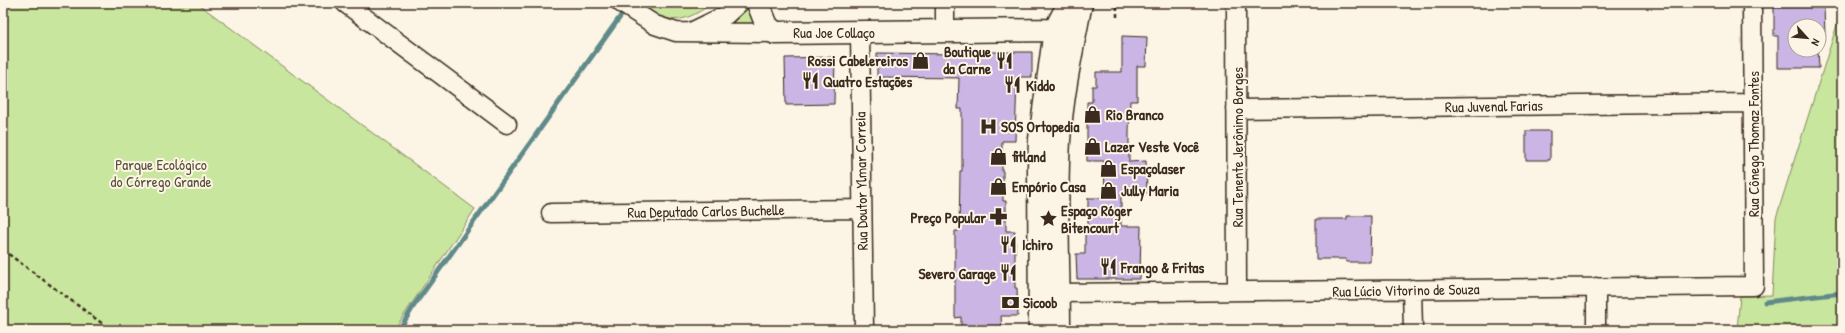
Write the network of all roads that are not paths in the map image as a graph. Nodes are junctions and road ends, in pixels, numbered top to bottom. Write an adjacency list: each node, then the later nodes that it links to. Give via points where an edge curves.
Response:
1 (345, 3): 17 (street)
2 (621, 3): 13 (street, Rua Joe Collaço, via 665,29)
3 (739, 3): 13 (street, via 726,15)
4 (758, 3): 14 (main road, via 767,26)
5 (946, 3): 12 (street)
6 (1069, 3): 10 (main road)
7 (1081, 3): 24 (main road, via 1064,95 1059,141)
8 (1236, 3): 16 (street, Rua Tenente Jerônimo Borges)
9 (1752, 3): 15 (street, Rua Cônego Thomaz Fontes)
10 (1055, 30): 12 (main road, Rua Joe Collaço); 26 (main road, via 1038,168)
11 (860, 32): 12 (main road, Rua Joe Collaço); 14 (main road, Rua Joe Collaço); 18 (street, Rua Doutor Ylmar Correia)
12 (946, 32)
13 (688, 33): 14 (street, Rua Joe Collaço)
14 (775, 33)
15 (1752, 103): 16 (street, Rua Juvenal Farias); 20 (street, Rua Cônego Thomaz Fontes)
16 (1236, 109): 23 (street, Rua Tenente Jerônimo Borges)
17 (507, 124)
18 (861, 209): 19 (street, Rua Deputado Carlos Buchelle); 25 (street, Rua Doutor Ylmar Correia)
19 (550, 212)
20 (1754, 286): 21 (street, Rua Lúcio Vitorino de Souza)
21 (1596, 287): 22 (street, Rua Lúcio Vitorino de Souza); 29 (street)
22 (1412, 289): 23 (street, Rua Lúcio Vitorino de Souza); 28 (street)
23 (1237, 291): 24 (street, Rua Lúcio Vitorino de Souza)
24 (1059, 293): 27 (main road)
25 (864, 330)
26 (1040, 330)
27 (1060, 330)
28 (1413, 330)
29 (1596, 330)

